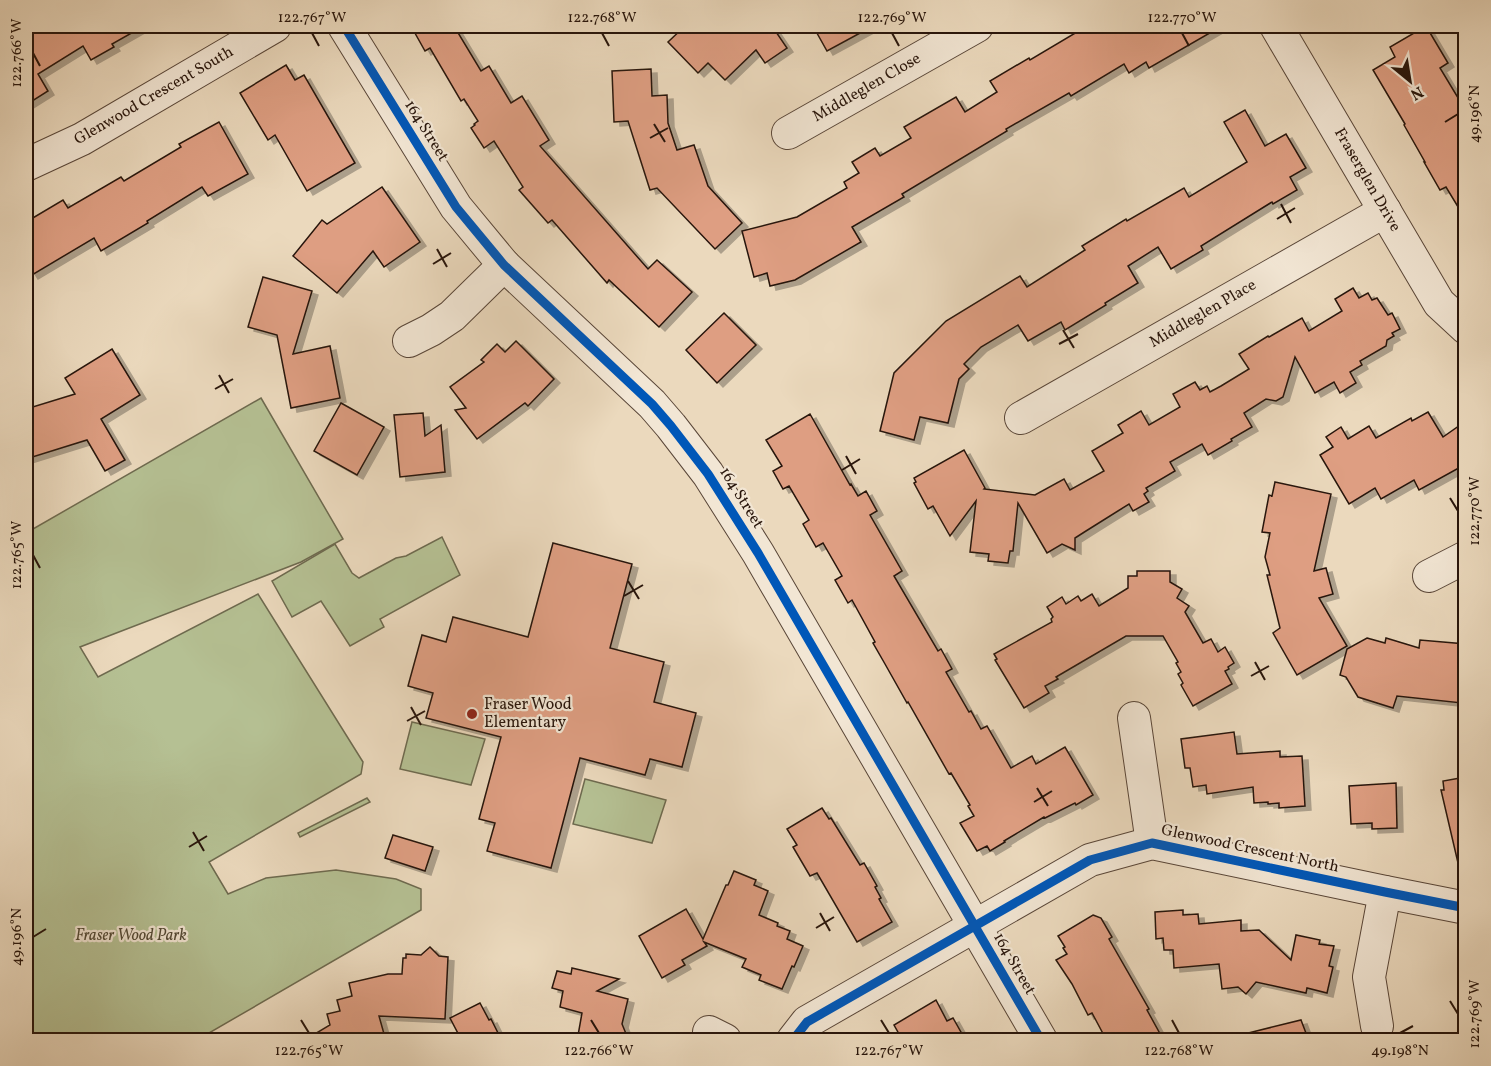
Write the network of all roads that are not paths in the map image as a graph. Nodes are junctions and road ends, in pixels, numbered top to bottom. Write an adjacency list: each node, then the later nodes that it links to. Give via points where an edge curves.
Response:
1 (275, 26): 6 (street, Glenwood Crescent South, via 82,139)
2 (344, 26): 8 (street, 164 Street, via 456,207)
3 (977, 26): 5 (street, Middleglen Close)
4 (1276, 26): 7 (street, Fraserglen Drive)
5 (788, 133)
6 (27, 163)
7 (1385, 211): 9 (street, Fraserglen Drive, via 1439,303); 11 (street, Middleglen Place)
8 (504, 265): 10 (street, via 452,316); 18 (street, 164 Street, via 652,404 708,474 763,561)
9 (1466, 328)
10 (409, 341)
11 (1021, 418)
12 (1466, 557): 13 (street)
13 (1429, 576)
14 (1134, 718): 15 (street)
15 (1152, 843): 16 (street, Glenwood Crescent North); 18 (street, Glenwood Crescent North, via 1090,860)
16 (1385, 892): 17 (street, Glenwood Crescent North); 19 (street, via 1369,976)
17 (1466, 908)
18 (974, 926): 20 (street, Glenwood Crescent North, via 807,1022); 21 (street, 164 Street)
19 (1377, 1026)
20 (793, 1041)
21 (1041, 1041)

